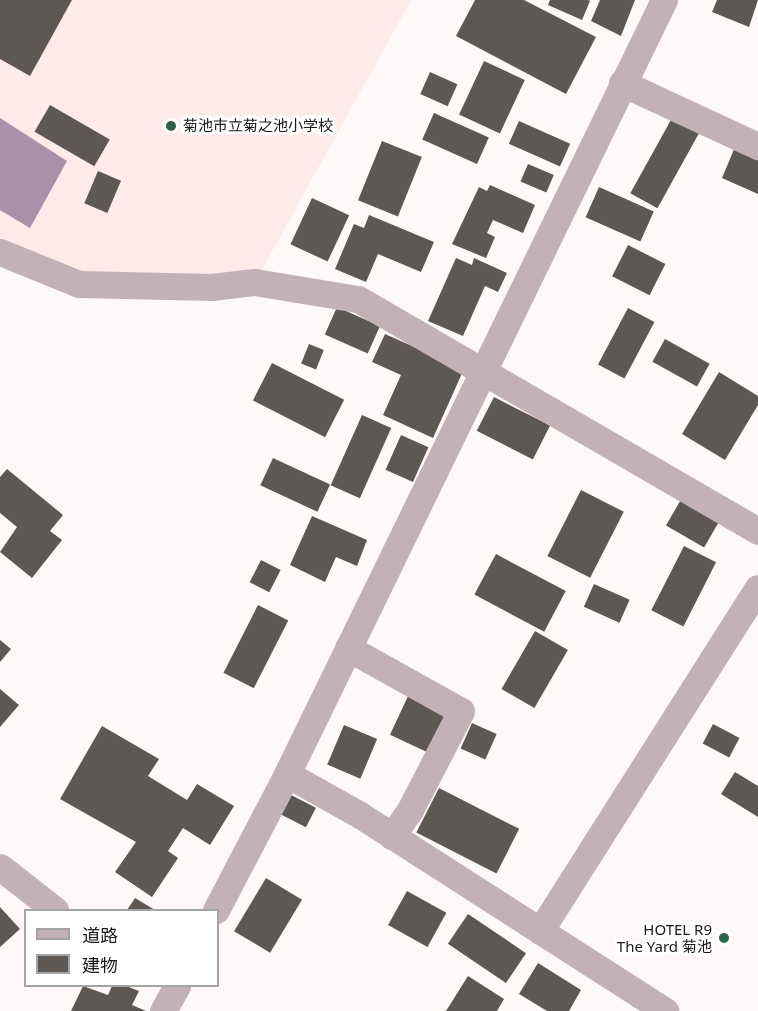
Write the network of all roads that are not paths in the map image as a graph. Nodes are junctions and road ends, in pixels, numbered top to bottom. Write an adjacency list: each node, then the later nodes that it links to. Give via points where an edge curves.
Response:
1 (664, 0): 2 (street)
2 (622, 83): 3 (street); 5 (street)
3 (758, 146)
4 (0, 252): 5 (street, via 80,284 211,286 255,282 358,299)
5 (483, 371): 6 (street); 8 (street)
6 (758, 531)
7 (758, 588): 14 (street)
8 (348, 648): 9 (street); 10 (street, via 461,711 410,810)
9 (287, 774): 10 (street); 13 (street)
10 (392, 836): 14 (street)
11 (0, 867): 12 (street)
12 (55, 909)
13 (217, 909)
14 (540, 931): 17 (street)
15 (176, 987): 16 (street)
16 (163, 1011)
17 (665, 1011)

